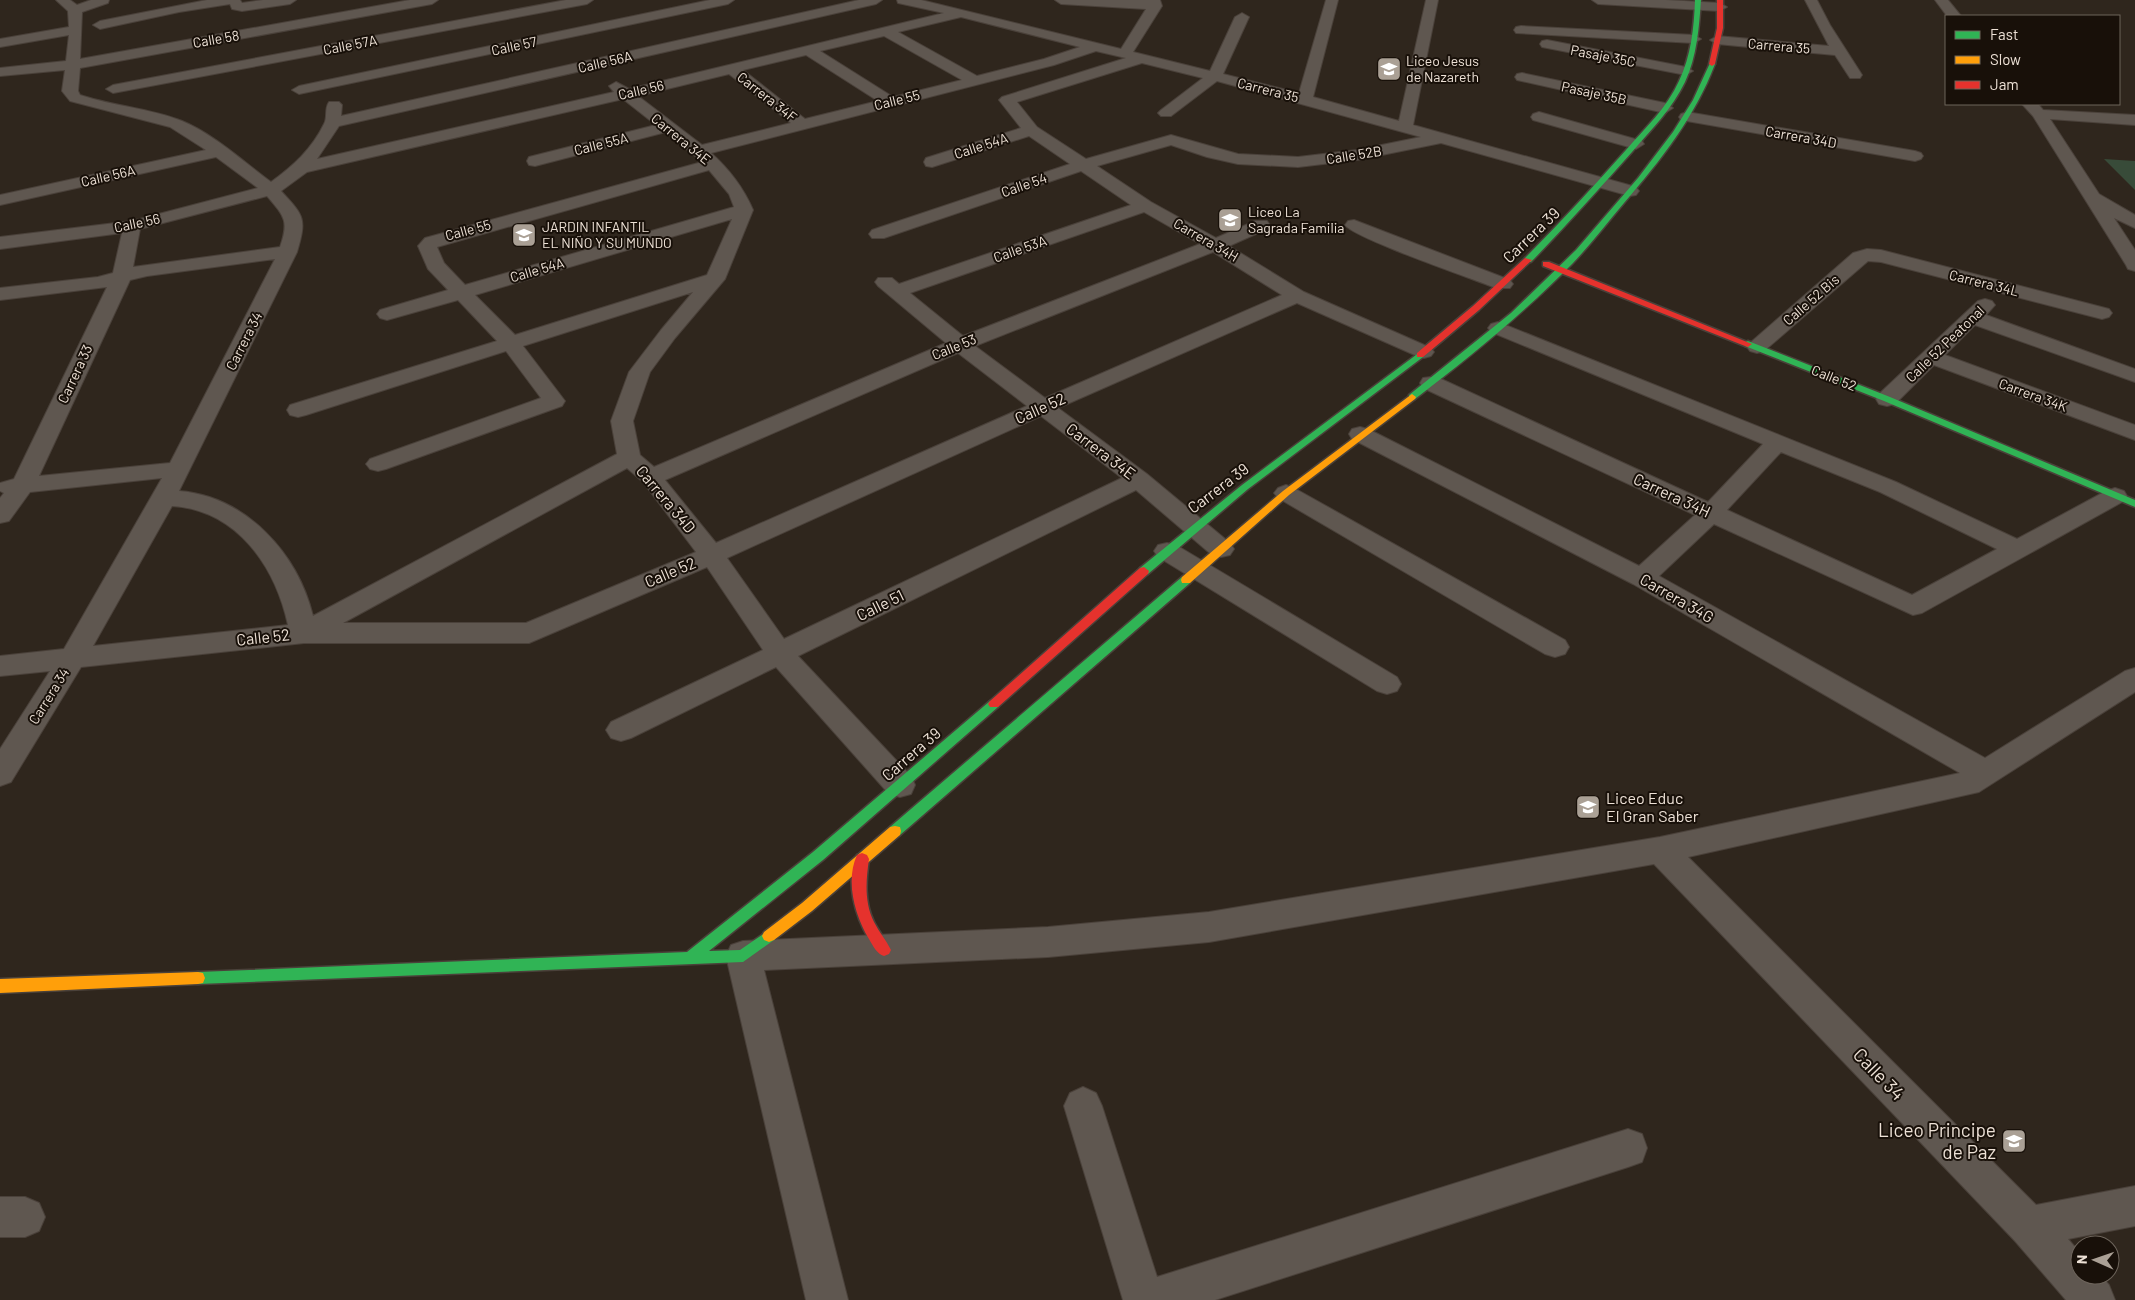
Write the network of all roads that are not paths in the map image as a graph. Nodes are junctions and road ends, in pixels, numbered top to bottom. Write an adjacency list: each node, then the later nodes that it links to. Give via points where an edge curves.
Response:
1 (62, 0): 22 (street)
2 (103, 0): 22 (street)
3 (233, 0): 4 (street, via 237,6 252,7); 30 (street, via 179,8)
4 (290, 0)
5 (432, 0): 45 (street, Calle 58)
6 (514, 0): 24 (street, Carrera 34E)
7 (587, 0): 24 (street, Calle 57A)
8 (662, 0): 23 (street, Carrera 34F)
9 (728, 0): 23 (street, Calle 57)
10 (876, 0): 34 (street, Calle 56A)
11 (902, 0): 25 (street, Carrera 35)
12 (976, 0): 25 (street, Calle 56)
13 (1061, 0): 19 (street)
14 (1332, 0): 58 (street)
15 (1432, 0): 69 (street)
16 (1598, 0): 20 (street)
17 (1811, 0): 40 (street)
18 (1941, 0): 26 (street)
19 (1154, 3): 41 (street)
20 (1698, 3): 21 (street); 35 (main road, Carrera 39)
21 (1720, 3): 36 (main road)
22 (75, 10): 32 (street, Carrera 34)
23 (678, 11): 33 (street, Calle 57); 34 (street, Carrera 34F)
24 (528, 12): 33 (street, Carrera 34E); 55 (street, Calle 57A)
25 (962, 13): 28 (street, Carrera 35); 31 (street, Calle 56)
26 (1953, 15)
27 (1242, 17): 52 (street)
28 (994, 21): 38 (street, Carrera 35); 43 (street)
29 (163, 22): 32 (street)
30 (100, 26)
31 (887, 32): 39 (street, Calle 56); 53 (street)
32 (75, 36): 37 (street); 45 (street, Carrera 34)
33 (559, 37): 46 (street, Carrera 34E); 54 (street, Calle 57)
34 (713, 37): 44 (street, Carrera 34F); 46 (street, Calle 56A)
35 (1694, 40): 48 (main road, Carrera 39); 48 (street, Pasaje 35C, via 1520,34)
36 (1717, 40): 40 (street, Carrera 35); 64 (main road, via 1710,76)
37 (0, 43)
38 (1096, 46): 41 (street, Carrera 35); 43 (street, Calle 55)
39 (810, 50): 44 (street, Calle 56); 59 (street)
40 (1840, 51): 50 (street)
41 (1125, 53): 42 (street, Carrera 35)
42 (1142, 58): 52 (street, Carrera 35); 71 (street, Carrera 34H, via 1007,100)
43 (1049, 62): 53 (street, Calle 55)
44 (754, 64): 47 (street, Calle 56)
45 (72, 65): 49 (street, Calle 58); 77 (street, Carrera 34, via 70,91 76,98 176,124)
46 (592, 65): 57 (street, Carrera 34E); 66 (street, Calle 56A)
47 (732, 69): 57 (street, Calle 56); 67 (street, Carrera 34F)
48 (1686, 71): 60 (main road, Carrera 39)
49 (0, 72)
50 (1855, 75)
51 (1522, 77): 60 (street, Pasaje 35B)
52 (1214, 78): 58 (street, Carrera 35); 62 (street)
53 (975, 80): 59 (street, Calle 55)
54 (334, 83): 56 (street, Calle 57); 66 (street)
55 (113, 89)
56 (298, 90)
57 (626, 94): 68 (street, Carrera 34E); 83 (street, Calle 56)
58 (1305, 99): 69 (street, Carrera 35)
59 (890, 102): 67 (street, Calle 55)
60 (1665, 108): 74 (main road, Carrera 39)
61 (2034, 109): 65 (street); 87 (street)
62 (1166, 113)
63 (1539, 117): 74 (street)
64 (1686, 118): 75 (street, Carrera 34D); 86 (main road, via 1664,151)
65 (2135, 120)
66 (333, 123): 83 (street)
67 (802, 124): 76 (street, Calle 55)
68 (666, 127): 76 (street, Carrera 34E); 79 (street, Calle 55A)
69 (1405, 127): 72 (street, Carrera 35)
70 (1861, 129): 75 (street)
71 (1031, 130): 80 (street, Calle 54A); 82 (street, Carrera 34H)
72 (1443, 138): 73 (street, Calle 52B, via 1327,160 1264,161 1213,154); 84 (street, Carrera 35)
73 (1171, 140): 82 (street, Calle 54)
74 (1636, 144): 84 (main road, Carrera 39)
75 (1858, 146): 78 (street, Carrera 34D)
76 (698, 151): 81 (street, Carrera 34E)
77 (217, 152): 85 (street, Carrera 34); 88 (street, Calle 56A)
78 (1916, 156)
79 (535, 161)
80 (932, 162)
81 (713, 164): 90 (street, Carrera 34E, via 741,197); 108 (street, Calle 55, via 438,238 427,246 435,265)
82 (1083, 165): 89 (street, Carrera 34H); 95 (street, Calle 54)
83 (301, 168): 85 (street)
84 (1602, 183): 86 (street, Carrera 35); 100 (main road, Carrera 39)
85 (271, 190): 94 (street, Calle 56); 98 (street, Carrera 34, via 292,214 295,229)
86 (1630, 191): 102 (main road)
87 (2090, 196): 91 (street); 101 (street)
88 (0, 200)
89 (1145, 206): 97 (street, Carrera 34H); 106 (street, Calle 53A)
90 (744, 210): 104 (street, Carrera 34D); 108 (street, Calle 54A)
91 (2135, 222)
92 (1260, 225): 97 (street, Calle 53)
93 (1354, 225): 105 (street)
94 (132, 226): 96 (street, Calle 56); 103 (street, Carrera 33)
95 (878, 234)
96 (0, 244)
97 (1215, 245): 110 (street, Carrera 34H); 116 (street, Calle 53)
98 (288, 252): 103 (street, via 145,270); 130 (street, Carrera 34)
99 (1866, 255): 107 (street, Carrera 34L); 117 (street, Calle 52 Bis)
100 (1532, 258): 102 (main road, Calle 52); 105 (main road, Carrera 39)
101 (2135, 265)
102 (1561, 270): 114 (main road); 117 (main road, Calle 52)
103 (122, 276): 109 (street, via 99,283); 133 (street, Carrera 33)
104 (715, 279): 115 (street); 128 (street, Carrera 34D, via 640,372 622,421)
105 (1503, 284): 118 (main road, Carrera 39)
106 (890, 286): 116 (street, Carrera 34E)
107 (2002, 288): 111 (street, Carrera 34L); 113 (street, Calle 52 Peatonal)
108 (463, 292): 112 (street, Calle 54A); 115 (street)
109 (0, 294)
110 (1297, 296): 118 (street, Carrera 34H); 123 (street, Calle 52)
111 (2102, 313)
112 (387, 314)
113 (1974, 318): 119 (street, Calle 52 Peatonal); 120 (street)
114 (1498, 328): 121 (main road); 127 (street)
115 (510, 342): 124 (street); 129 (street, via 554,401)
116 (960, 344): 123 (street, Carrera 34E); 131 (street, Calle 53)
117 (1756, 347): 122 (main road, Calle 52)
118 (1424, 352): 139 (main road, Carrera 39)
119 (1932, 357): 122 (street, Calle 52 Peatonal); 125 (street, Carrera 34K)
120 (2135, 376)
121 (1431, 383): 126 (main road); 137 (street, Carrera 34H)
122 (1887, 399): 136 (main road, Calle 52)
123 (1042, 407): 132 (street, Carrera 34E); 143 (street, Calle 52)
124 (298, 410)
125 (2135, 433)
126 (1360, 434): 134 (main road); 145 (street, Carrera 34G)
127 (1778, 442): 137 (street); 141 (street, via 1888,487)
128 (629, 457): 131 (street, Carrera 34D); 146 (street)
129 (378, 464)
130 (179, 469): 133 (street); 135 (street, Carrera 34)
131 (651, 477): 143 (street, Carrera 34D)
132 (1139, 479): 139 (street, Carrera 34E); 148 (street, Calle 51)
133 (11, 486): 138 (street, Carrera 33)
134 (1286, 493): 140 (main road); 147 (street)
135 (164, 498): 146 (street, via 203,503 220,510 252,534 279,564 293,592); 149 (street, Carrera 34)
136 (2125, 500): 141 (street)
137 (1711, 513): 141 (street, Carrera 34H, via 1913,606); 145 (street)
138 (0, 515)
139 (1196, 526): 140 (street, Carrera 34E); 142 (main road, Carrera 39)
140 (1221, 548): 144 (main road)
141 (2019, 550)
142 (1167, 551): 144 (street); 156 (main road, Carrera 39)
143 (712, 554): 146 (street, Calle 52, via 529,633); 148 (street, Carrera 34D)
144 (1196, 570): 152 (street); 158 (main road)
145 (1642, 578): 154 (street, Carrera 34G)
146 (304, 633): 149 (street, Calle 52)
147 (1555, 647)
148 (780, 654): 153 (street, Calle 51); 156 (street, Carrera 34D)
149 (72, 659): 150 (street, Calle 52); 155 (street, Carrera 34)
150 (0, 666)
151 (2135, 678): 154 (street)
152 (1387, 684)
153 (621, 730)
154 (1987, 772): 157 (street, via 1968,783)
155 (0, 774)
156 (900, 785): 161 (main road, Carrera 39, via 781,889)
157 (1660, 850): 159 (street, via 1209,927 1048,942); 166 (street, Calle 34)
158 (862, 860): 159 (main road, via 857,883 859,907 868,930); 160 (main road)
159 (884, 950): 160 (street)
160 (743, 956): 161 (main road); 167 (street)
161 (691, 957): 162 (main road)
162 (0, 986)
163 (1083, 1106): 168 (street)
164 (1628, 1148): 169 (street)
165 (2135, 1206): 166 (street)
166 (2029, 1227): 170 (street, Calle 34)
167 (826, 1300)
168 (1144, 1300)
169 (1150, 1300)
170 (2094, 1300)

